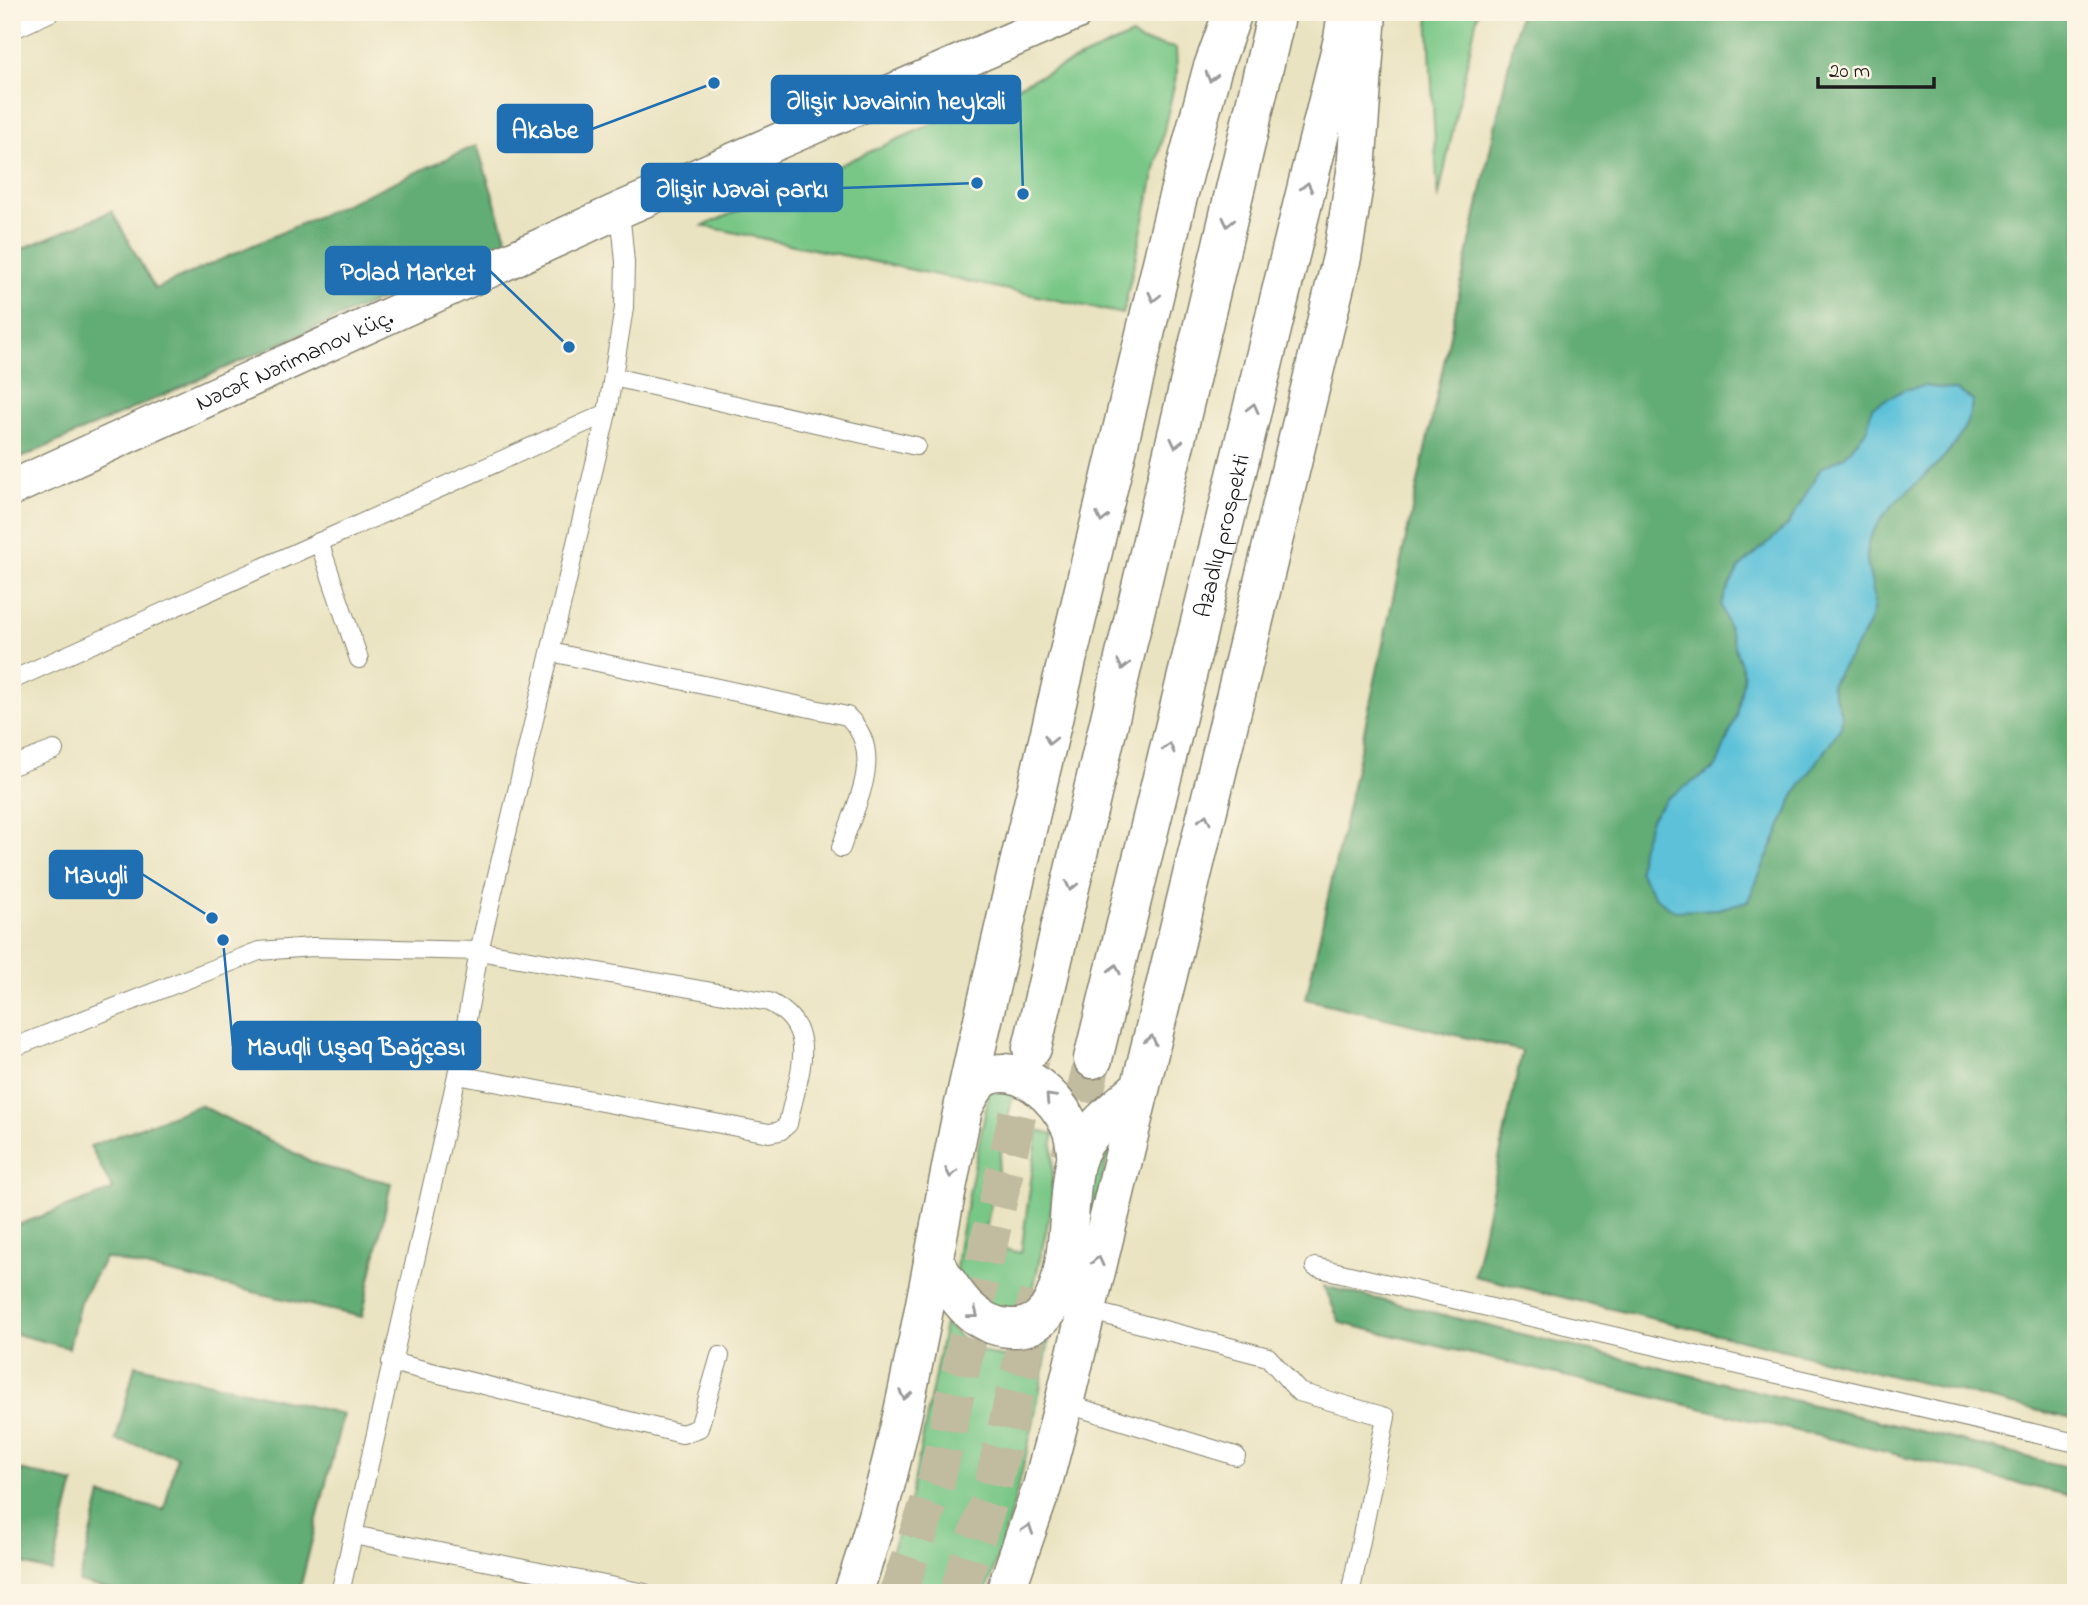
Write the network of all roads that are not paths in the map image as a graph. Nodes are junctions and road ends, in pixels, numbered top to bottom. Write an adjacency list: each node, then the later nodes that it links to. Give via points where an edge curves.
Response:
1 (51, 12): 7 (lane)
2 (1076, 12): 8 (street, Nəcəf Nərimanov küç.)
3 (1233, 12): 26 (main road, one-way to 26, via 1175,204)
4 (1278, 12): 22 (main road, one-way to 22)
5 (1347, 12): 23 (main road, Azadlıq prospekti, one-way to 5)
6 (1367, 12): 25 (main road, one-way to 6, via 1342,257 1356,172)
7 (12, 30)
8 (620, 210): 9 (lane, via 624,307); 12 (street, Nəcəf Nərimanov küç.)
9 (613, 377): 10 (lane); 11 (lane)
10 (607, 412): 13 (lane); 14 (lane)
11 (916, 446)
12 (12, 488)
13 (319, 542): 15 (lane); 16 (lane)
14 (551, 652): 19 (lane, via 847,716 859,727 869,760); 20 (lane)
15 (359, 659)
16 (12, 680)
17 (54, 750): 18 (lane)
18 (12, 766)
19 (841, 848)
20 (479, 951): 21 (lane, via 313,947 259,951); 24 (lane); 24 (lane, via 769,1002 797,1024 804,1040 788,1124 769,1133)
21 (12, 1048)
22 (1032, 1048)
23 (1093, 1059)
24 (457, 1075): 32 (lane)
25 (1139, 1088): 27 (main road, via 1102,1121); 30 (main road, one-way to 25)
26 (964, 1106): 27 (main road, one-way to 26, via 1066,1119 1045,1091 1025,1079 1002,1073 987,1077 976,1085); 28 (main road, one-way to 28)
27 (1076, 1158): 30 (main road)
28 (933, 1260): 30 (main road, one-way to 30, via 966,1308 998,1328 1019,1329); 40 (main road, one-way to 40, via 888,1474)
29 (1315, 1267): 34 (lane)
30 (1073, 1299): 33 (main road); 37 (lane, via 1268,1357 1299,1392 1386,1417)
31 (720, 1356): 32 (lane, via 699,1428 682,1434)
32 (391, 1362): 36 (lane)
33 (1064, 1403): 35 (lane); 41 (main road, one-way to 33, via 1042,1487)
34 (2076, 1443)
35 (1236, 1456)
36 (353, 1535): 38 (lane); 39 (lane)
37 (1352, 1585)
38 (340, 1593)
39 (645, 1593)
40 (853, 1593)
41 (1004, 1593)

